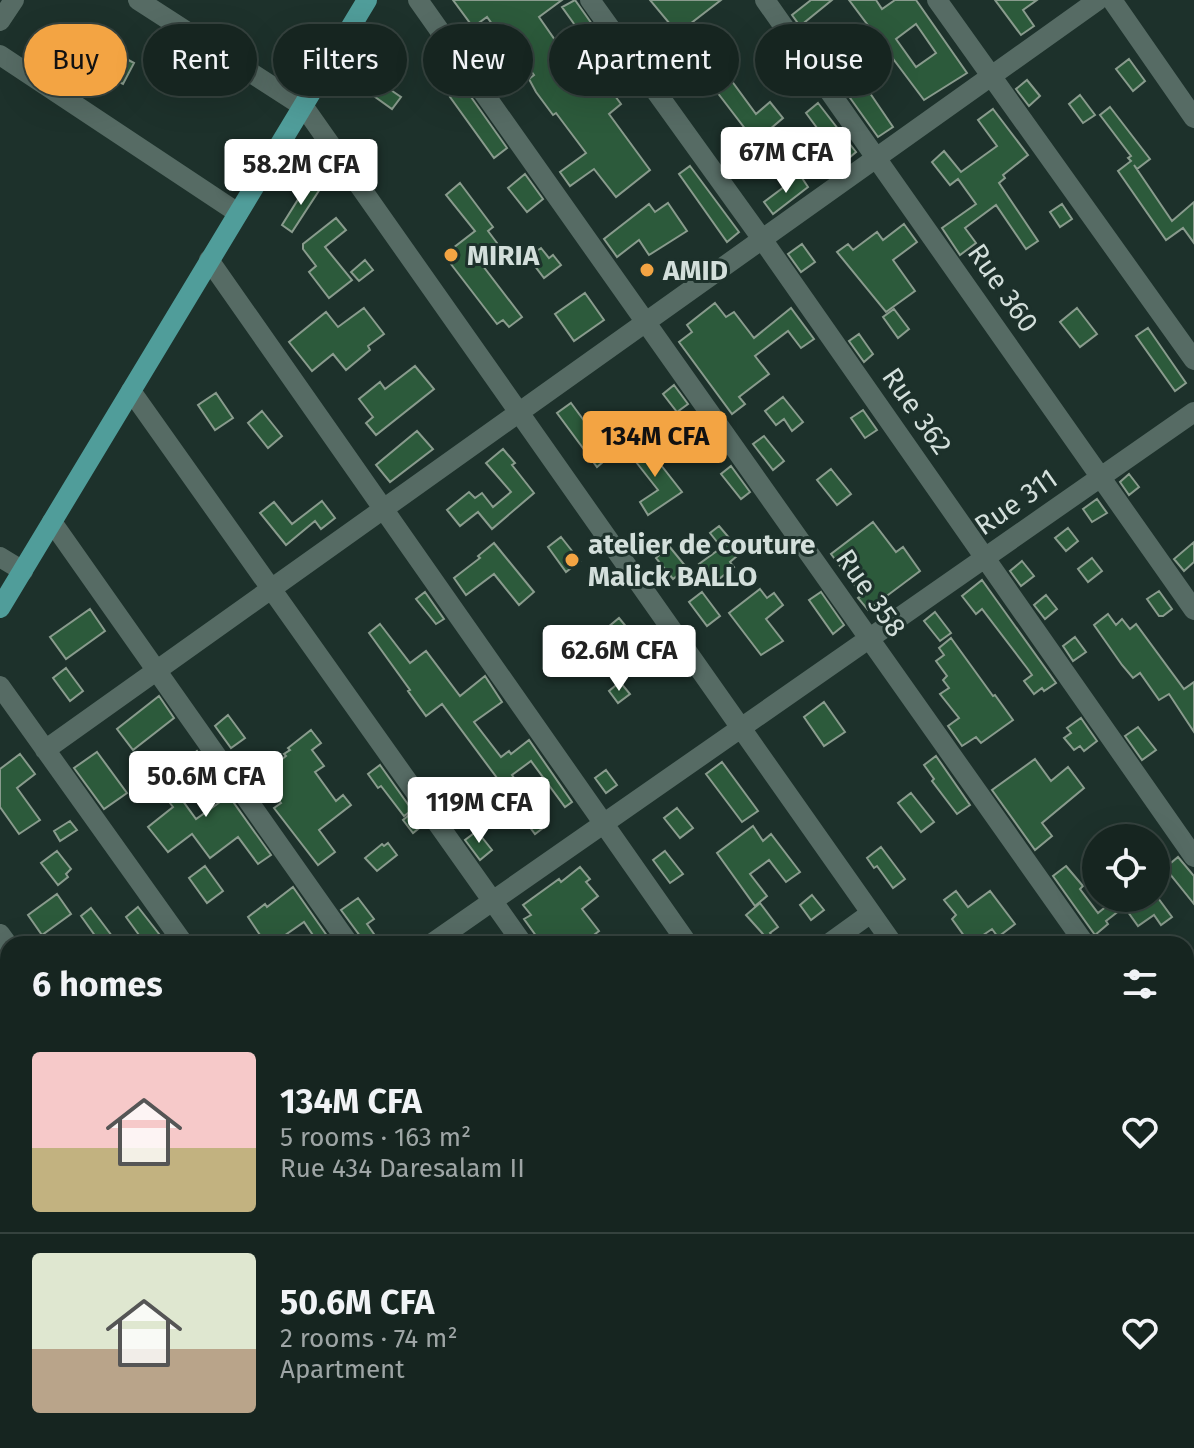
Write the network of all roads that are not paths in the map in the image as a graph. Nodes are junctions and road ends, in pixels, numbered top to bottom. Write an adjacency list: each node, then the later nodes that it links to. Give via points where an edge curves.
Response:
1 (14, 0): 10 (street)
2 (138, 0): 13 (street)
3 (367, 0): 13 (main road)
4 (418, 0): 19 (street, Rue 358)
5 (590, 0): 17 (street, Rue 362)
6 (765, 0): 15 (street, Rue 360)
7 (937, 0): 12 (street)
8 (1098, 0): 12 (street)
9 (1112, 0): 14 (street)
10 (0, 21)
11 (0, 55): 16 (street)
12 (992, 76): 15 (street); 20 (street)
13 (304, 107): 16 (main road); 22 (street)
14 (1194, 118)
15 (878, 157): 17 (street); 24 (street, Rue 360)
16 (238, 213): 18 (main road)
17 (762, 239): 19 (street); 28 (street, Rue 362)
18 (209, 260): 21 (main road); 25 (street)
19 (646, 322): 22 (street); 33 (street, Rue 358)
20 (1194, 360)
21 (131, 391): 26 (main road); 30 (street)
22 (519, 412): 25 (street); 36 (street)
23 (1194, 412): 24 (street, Rue 311)
24 (1101, 477): 28 (street, Rue 311); 32 (street, Rue 360)
25 (383, 509): 30 (street); 38 (street)
26 (52, 522): 29 (main road); 34 (street)
27 (0, 557): 29 (street)
28 (985, 558): 33 (street, Rue 311); 39 (street, Rue 362)
29 (23, 571): 31 (main road)
30 (271, 589): 34 (street); 40 (street)
31 (0, 608)
32 (1194, 610)
33 (869, 639): 36 (street, Rue 311); 49 (street, Rue 358)
34 (157, 670): 37 (street); 43 (street)
35 (0, 686): 37 (street)
36 (741, 728): 38 (street, Rue 311); 41 (street)
37 (45, 750): 42 (street)
38 (604, 823): 40 (street, Rue 311); 46 (street)
39 (1194, 857)
40 (493, 901): 44 (street, Rue 311); 45 (street)
41 (871, 913): 47 (street); 48 (street)
42 (178, 936)
43 (343, 936)
44 (443, 936)
45 (517, 936)
46 (682, 936)
47 (839, 936)
48 (887, 936)
49 (1079, 936)

